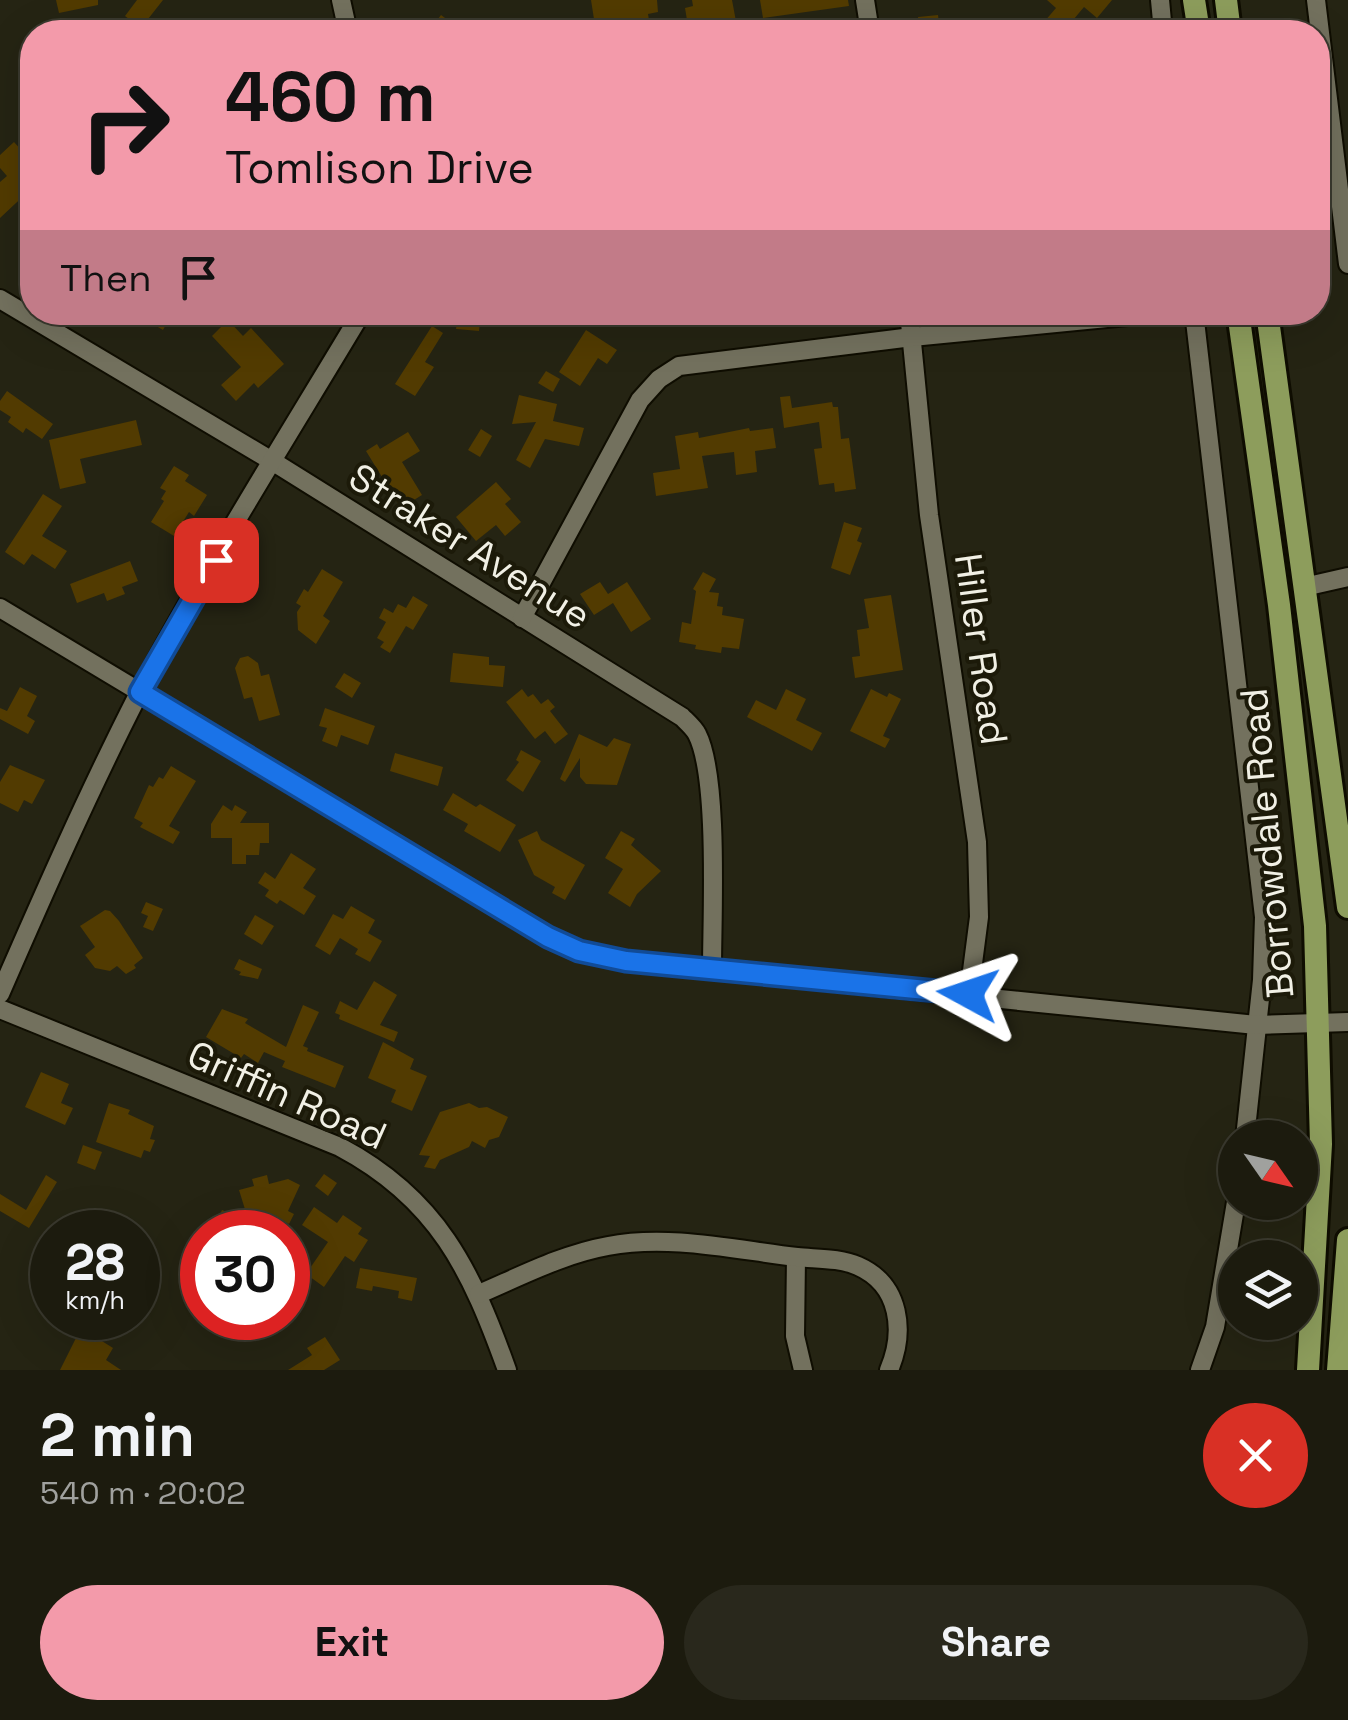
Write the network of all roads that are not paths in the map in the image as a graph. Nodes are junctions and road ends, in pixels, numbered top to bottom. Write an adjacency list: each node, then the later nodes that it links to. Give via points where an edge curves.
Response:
1 (1330, 116): 2 (street)
2 (1348, 264)
3 (55, 325): 11 (street, Straker Avenue)
4 (354, 325): 11 (street)
5 (911, 325): 10 (street, Hiller Road)
6 (1035, 325): 10 (street)
7 (1196, 325): 24 (street, via 1264,917)
8 (1240, 325): 22 (main road, Borrowdale Road, via 1316,926)
9 (1268, 325): 13 (main road, Borrowdale Road)
10 (912, 337): 15 (street, via 695,362 658,379 640,400); 20 (street, Hiller Road, via 929,514 977,842 979,918)
11 (272, 460): 15 (street, Straker Avenue); 16 (street)
12 (1348, 577): 13 (street)
13 (1304, 587): 17 (main road, Borrowdale Road)
14 (0, 608): 16 (street)
15 (522, 618): 18 (street, Straker Avenue, via 697,732 709,794)
16 (140, 692): 18 (street, via 548,937 602,957); 19 (street)
17 (1348, 907)
18 (712, 968): 20 (street)
19 (0, 994)
20 (968, 994): 24 (street)
21 (0, 1009): 30 (street, Griffin Road, via 373,1165 425,1212)
22 (1319, 1022): 23 (street); 24 (street); 27 (main road, Borrowdale Road)
23 (1348, 1022)
24 (1256, 1025): 25 (street)
25 (1246, 1120)
26 (1233, 1220): 37 (street)
27 (1316, 1240)
28 (1348, 1240): 32 (main road)
29 (796, 1257): 30 (street, via 610,1245); 35 (street); 36 (street, via 857,1265 876,1278 900,1323)
30 (479, 1294): 34 (street, Griffin Road)
31 (1318, 1324): 32 (street)
32 (1346, 1326): 39 (main road)
33 (1311, 1340): 38 (main road, Borrowdale Road)
34 (507, 1370)
35 (803, 1370)
36 (889, 1370)
37 (1200, 1370)
38 (1308, 1370)
39 (1338, 1370)

